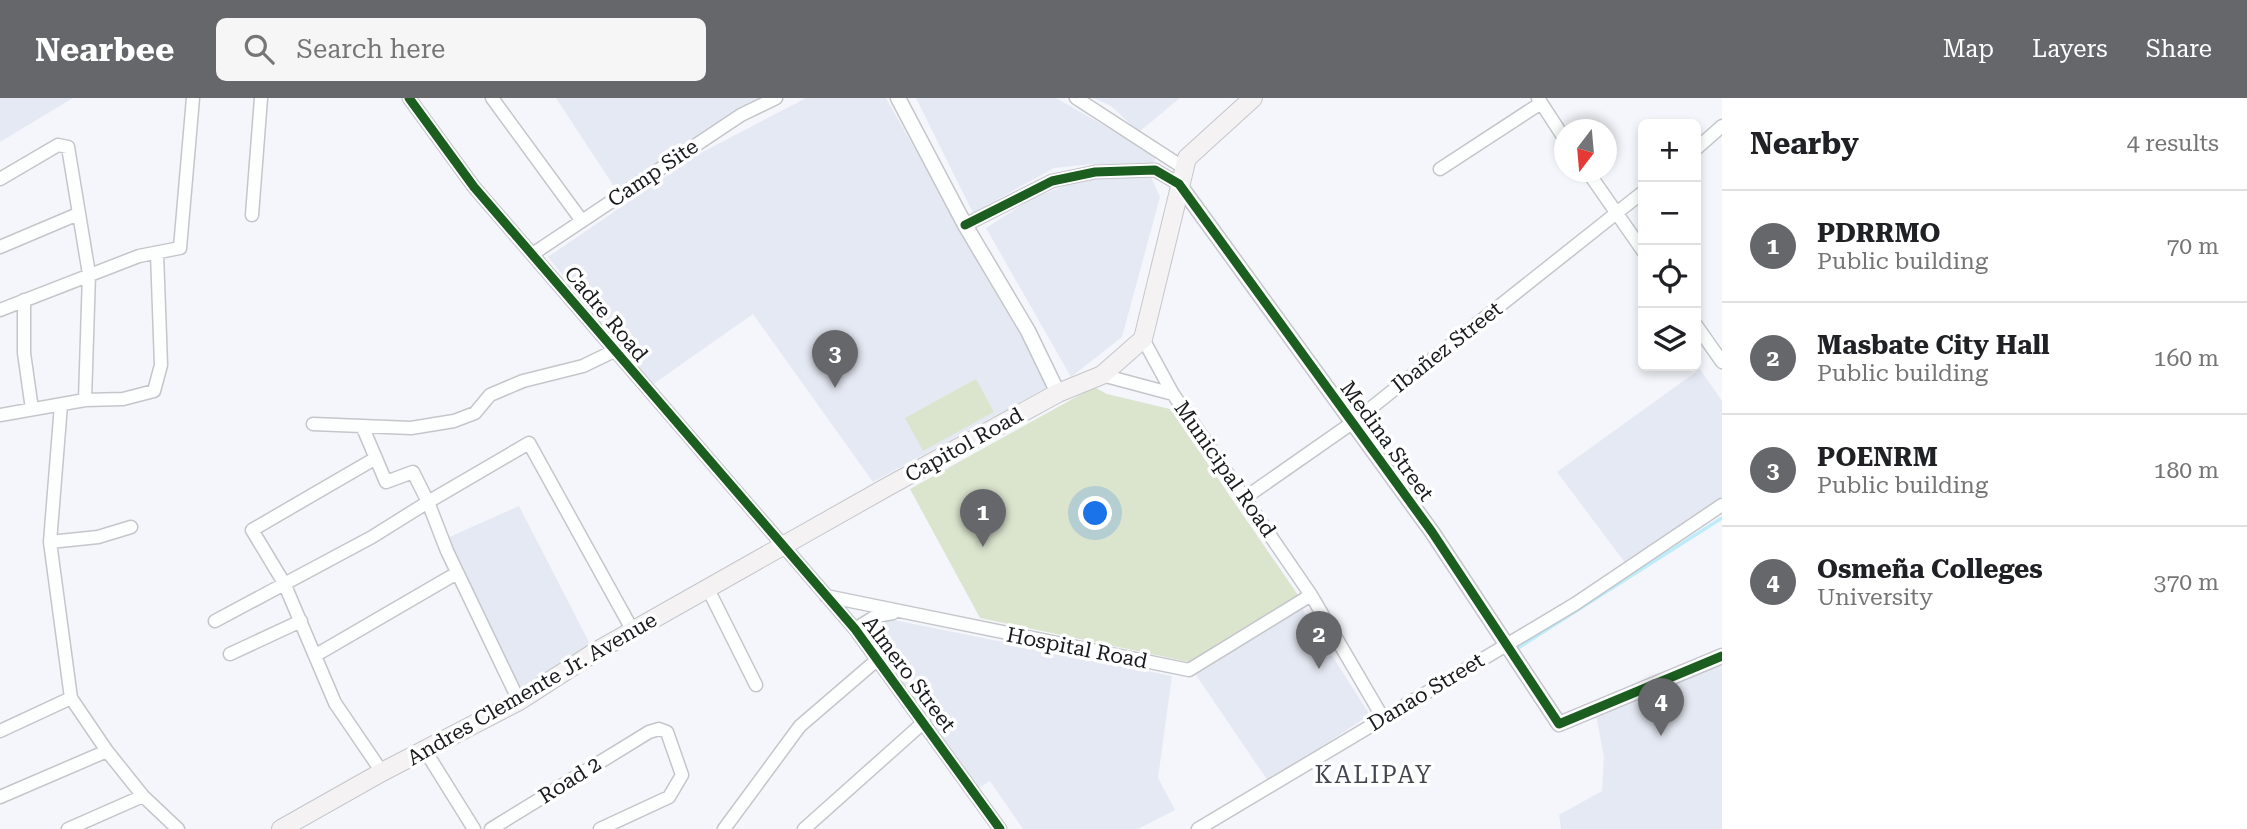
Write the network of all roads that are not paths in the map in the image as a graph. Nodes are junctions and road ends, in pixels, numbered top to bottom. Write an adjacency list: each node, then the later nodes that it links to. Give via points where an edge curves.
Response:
1 (193, 98): 27 (street, via 180,248)
2 (261, 98): 22 (street)
3 (410, 98): 28 (street, Cadre Road, via 474,187)
4 (492, 98): 23 (street)
5 (776, 98): 23 (street, Camp Site, via 741,115)
6 (898, 98): 24 (street)
7 (1076, 98): 13 (street)
8 (1253, 98): 16 (main road, via 1187,158)
9 (1539, 100): 10 (street); 14 (street)
10 (1554, 123)
11 (1722, 126): 12 (street)
12 (1701, 145)
13 (1165, 155): 15 (street); 16 (street)
14 (1440, 169)
15 (1154, 170): 16 (street); 24 (street, via 1095,172 1052,181)
16 (1181, 176): 33 (main road); 43 (street, Medina Street)
17 (0, 179): 21 (street, via 63,144 68,147)
18 (1595, 182): 20 (street)
19 (1638, 196): 20 (street, Ibañez Street)
20 (1616, 213): 25 (street); 43 (street, Ibañez Street)
21 (78, 214): 26 (street); 29 (street)
22 (252, 215)
23 (582, 221): 28 (street, Camp Site)
24 (965, 225): 37 (street, via 1028,331)
25 (1639, 245)
26 (0, 247)
27 (157, 253): 29 (street); 39 (street, via 161,365 154,391 123,399)
28 (534, 253): 34 (street, Cadre Road)
29 (89, 274): 30 (street); 39 (street)
30 (24, 300): 31 (street); 41 (street, via 24,353)
31 (0, 310)
32 (1701, 332): 35 (street)
33 (1143, 340): 36 (main road, Capitol Road); 38 (street, Municipal Road)
34 (614, 351): 45 (street, via 583,366 523,381 490,396 475,414 454,421 411,428); 52 (street, Cadre Road)
35 (1722, 362)
36 (1101, 375): 37 (main road, Capitol Road); 38 (street)
37 (1058, 393): 52 (main road, Capitol Road)
38 (1173, 394): 47 (street, Municipal Road)
39 (85, 400): 40 (street)
40 (61, 405): 41 (street); 51 (street)
41 (32, 409): 42 (street)
42 (0, 415)
43 (1352, 423): 47 (street, Ibañez Street); 63 (street, Medina Street, via 1432,532)
44 (313, 424): 45 (street)
45 (363, 428): 46 (street)
46 (376, 458): 48 (street, via 387,482 413,472); 54 (street, via 252,530)
47 (1246, 497): 56 (street, Municipal Road)
48 (428, 502): 53 (street); 54 (street); 62 (street, via 529,443)
49 (1722, 505): 63 (street, Danao Street, via 1575,604)
50 (131, 527): 51 (street, via 98,537)
51 (50, 542): 69 (street)
52 (782, 547): 55 (main road, Andres Clemente Jr. Avenue); 57 (street, Almero Street)
53 (457, 573): 65 (street); 70 (street)
54 (284, 583): 59 (street); 60 (street)
55 (708, 589): 62 (main road, Andres Clemente Jr. Avenue); 68 (street)
56 (1311, 595): 58 (street, Hospital Road, via 1189,670); 71 (street, Municipal Road)
57 (826, 596): 58 (street, Hospital Road); 61 (street, Almero Street)
58 (900, 611): 61 (street, via 876,616)
59 (215, 621)
60 (301, 621): 64 (street); 65 (street)
61 (855, 629): 67 (street, Almero Street)
62 (633, 631): 70 (main road, Andres Clemente Jr. Avenue)
63 (1505, 644): 66 (street, Medina Street, via 1559,724); 71 (street, Danao Street)
64 (230, 654)
65 (316, 655): 76 (street, via 335,703)
66 (1722, 656)
67 (878, 659): 72 (street, Almero Street); 85 (street, via 800,726)
68 (756, 685)
69 (71, 698): 73 (street); 74 (street)
70 (519, 701): 75 (main road, Andres Clemente Jr. Avenue)
71 (1383, 718): 88 (street, Danao Street)
72 (924, 722): 86 (street); 87 (street, Almero Street)
73 (0, 731)
74 (107, 751): 77 (street); 78 (street)
75 (426, 752): 76 (main road, Andres Clemente Jr. Avenue); 82 (street)
76 (382, 772): 81 (main road, Andres Clemente Jr. Avenue)
77 (143, 796): 79 (street); 80 (street)
78 (0, 797)
79 (68, 829)
80 (178, 829)
81 (281, 829)
82 (474, 829)
83 (491, 829): 84 (street, Road 2, via 649,732 667,732 682,775 677,788 669,797)
84 (600, 829)
85 (724, 829)
86 (804, 829)
87 (1000, 829)
88 (1198, 829)

